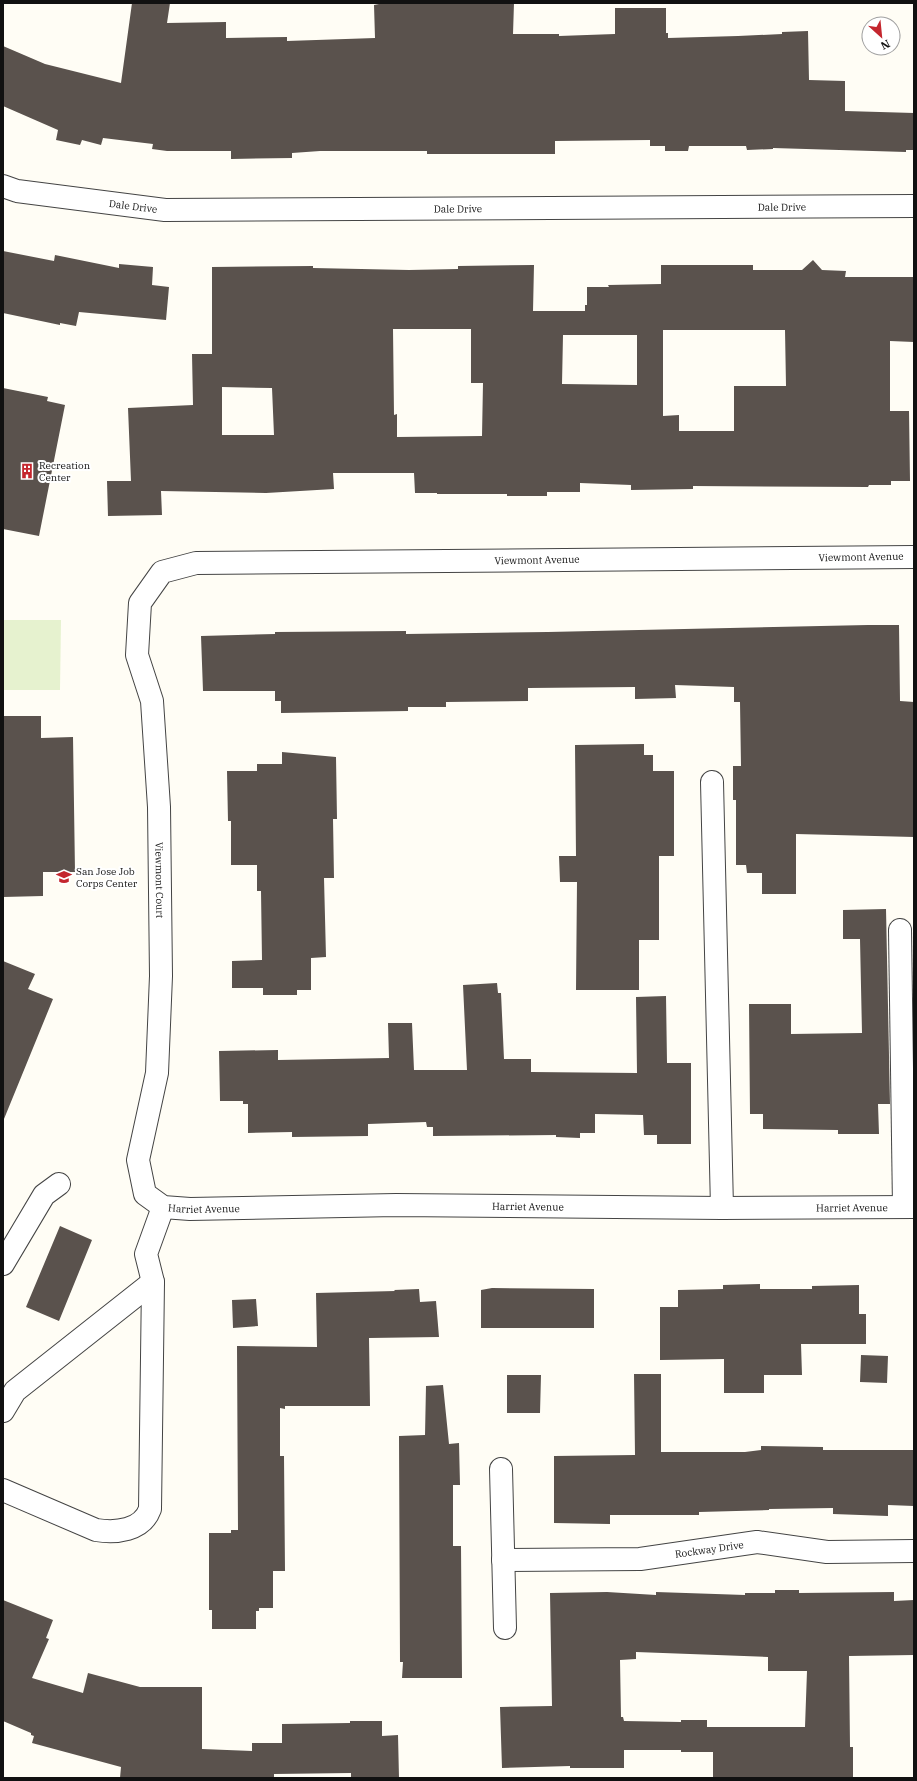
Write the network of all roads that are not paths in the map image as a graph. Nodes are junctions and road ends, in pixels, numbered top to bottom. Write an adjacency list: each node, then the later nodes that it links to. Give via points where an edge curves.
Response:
1 (3, 186): 2 (street, Dale Drive, via 17,191 165,210)
2 (914, 206)
3 (914, 557): 4 (street, Viewmont Avenue, via 196,563)
4 (162, 572): 8 (street, Viewmont Court, via 140,603 137,655 152,701 158,799 161,976 157,1073 138,1160)
5 (712, 782): 11 (street)
6 (900, 930): 10 (street)
7 (59, 1184): 12 (street, via 44,1196)
8 (145, 1194): 9 (street, Harriet Avenue)
9 (163, 1207): 11 (street, Harriet Avenue, via 190,1210 396,1205); 13 (street, via 146,1254)
10 (909, 1207): 11 (street, Harriet Avenue)
11 (722, 1208)
12 (3, 1264)
13 (153, 1282): 14 (street, via 15,1391); 16 (street, via 150,1509 147,1516 127,1529 108,1532 96,1530)
14 (3, 1411)
15 (501, 1469): 18 (street)
16 (3, 1490)
17 (914, 1551): 18 (street, Rockway Drive, via 827,1552 757,1542 640,1559)
18 (503, 1560): 19 (street)
19 (505, 1628)

